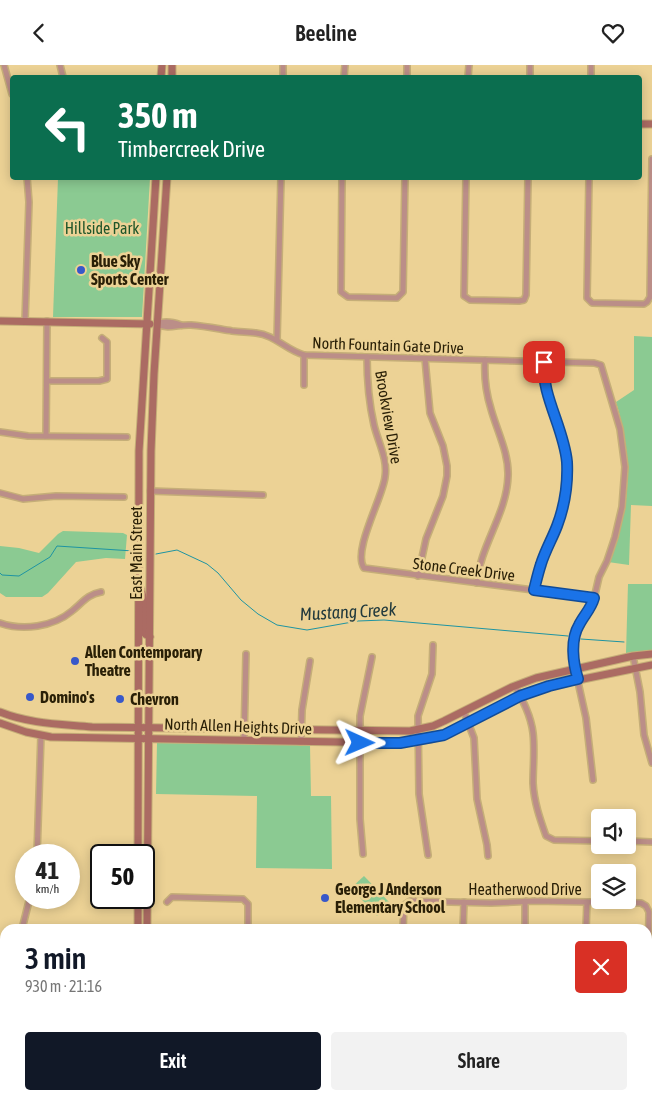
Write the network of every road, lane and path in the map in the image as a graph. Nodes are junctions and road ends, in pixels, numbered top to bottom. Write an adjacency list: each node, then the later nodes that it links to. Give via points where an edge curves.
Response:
1 (4, 65): 2 (street)
2 (10, 87)
3 (652, 159): 12 (street, via 650,297 642,304 592,303 587,298)
4 (27, 180): 16 (street)
5 (156, 180): 13 (main road, East Main Street)
6 (167, 180): 14 (main road, East Main Street)
7 (281, 180): 21 (street)
8 (342, 180): 9 (street, via 341,292 348,297 398,298 403,292)
9 (405, 180)
10 (466, 180): 11 (street, via 464,296 470,300 519,301 526,295)
11 (528, 180)
12 (589, 180)
13 (154, 230): 14 (main road); 18 (main road, East Main Street)
14 (164, 230): 19 (main road, East Main Street)
15 (0, 321): 16 (main road)
16 (25, 321): 17 (main road)
17 (47, 321): 18 (main road); 27 (street)
18 (147, 324): 19 (main road); 39 (main road, East Main Street, via 139,445)
19 (157, 324): 21 (street, North Fountain Gate Drive, via 173,322 256,333); 32 (main road, East Main Street)
20 (102, 338): 27 (street, via 107,341 107,379)
21 (277, 340): 22 (street, North Fountain Gate Drive)
22 (304, 355): 23 (street, North Fountain Gate Drive); 28 (street)
23 (367, 357): 24 (street, North Fountain Gate Drive); 36 (street, Brookview Drive, via 368,387 386,471 367,532)
24 (425, 359): 25 (street, North Fountain Gate Drive); 37 (street, via 430,413 443,446 447,476 443,496 426,539)
25 (485, 360): 26 (street, North Fountain Gate Drive); 38 (street, via 487,393 506,455 508,474 504,502 484,551)
26 (544, 362): 40 (street, via 546,387 564,442 567,476 561,516 541,563); 42 (street, North Fountain Gate Drive, via 601,365 620,429 624,487 615,537)
27 (47, 381): 30 (street)
28 (304, 385)
29 (0, 432): 30 (street)
30 (46, 436): 31 (street)
31 (127, 437)
32 (150, 491): 34 (street); 45 (main road, East Main Street)
33 (0, 493): 35 (street, via 23,499)
34 (263, 495)
35 (124, 497)
36 (362, 566): 37 (street, Stone Creek Drive)
37 (418, 576): 38 (street, Stone Creek Drive)
38 (476, 583): 40 (street, Stone Creek Drive)
39 (138, 584): 44 (main road, East Main Street); 45 (main road, via 144,601 144,631)
40 (534, 590): 42 (street, Stone Creek Drive)
41 (102, 592): 43 (street, via 90,595 66,617 54,622 24,626)
42 (594, 598): 54 (street, via 576,632)
43 (0, 623)
44 (138, 636): 56 (main road, via 145,642 145,670); 64 (main road, East Main Street)
45 (150, 637): 56 (main road, East Main Street)
46 (433, 645): 68 (street, via 432,674 418,716)
47 (246, 654): 66 (street)
48 (652, 654): 49 (main road, North Allen Heights Drive)
49 (633, 656): 53 (street); 54 (main road, North Allen Heights Drive)
50 (372, 657): 69 (street)
51 (310, 661): 67 (street)
52 (652, 665): 53 (main road, North Allen Heights Drive)
53 (635, 668): 55 (main road, North Allen Heights Drive); 77 (street, via 644,735)
54 (575, 669): 55 (street); 57 (main road, North Allen Heights Drive)
55 (578, 679): 58 (main road, North Allen Heights Drive); 78 (street)
56 (149, 682): 65 (main road, East Main Street)
57 (515, 686): 58 (street); 60 (main road, North Allen Heights Drive)
58 (520, 696): 63 (main road, North Allen Heights Drive); 79 (street, via 533,733 536,806 546,836 554,840)
59 (0, 711): 62 (main road, North Allen Heights Drive)
60 (464, 712): 63 (street); 68 (main road, North Allen Heights Drive)
61 (0, 723): 70 (main road, North Allen Heights Drive)
62 (42, 723): 64 (main road, North Allen Heights Drive); 70 (main road)
63 (470, 723): 74 (main road, North Allen Heights Drive, via 446,734); 87 (street, via 474,739 477,799)
64 (139, 728): 65 (main road, North Allen Heights Drive); 71 (main road, East Main Street)
65 (148, 728): 66 (main road, North Allen Heights Drive); 72 (main road, East Main Street)
66 (244, 728): 67 (main road, North Allen Heights Drive); 73 (street)
67 (301, 729): 69 (main road, North Allen Heights Drive); 75 (street)
68 (418, 730): 69 (main road, North Allen Heights Drive); 74 (street)
69 (360, 731): 76 (street)
70 (41, 735): 71 (main road, North Allen Heights Drive); 82 (street)
71 (139, 738): 72 (main road, North Allen Heights Drive); 83 (main road, East Main Street)
72 (148, 738): 73 (main road, North Allen Heights Drive); 84 (main road, East Main Street)
73 (244, 740): 75 (main road, North Allen Heights Drive)
74 (418, 741): 76 (main road, North Allen Heights Drive); 86 (street, via 420,811)
75 (302, 742): 76 (main road, North Allen Heights Drive)
76 (360, 743): 85 (street)
77 (652, 763)
78 (593, 780)
79 (591, 841)
80 (636, 841): 81 (street)
81 (652, 842)
82 (37, 844)
83 (138, 844)
84 (147, 844)
85 (363, 854)
86 (428, 855)
87 (488, 856)
88 (526, 901): 89 (street, Heatherwood Drive); 90 (street, Heatherwood Drive); 102 (street)
89 (464, 902): 100 (street, Heatherwood Drive, via 410,901 404,904); 101 (street)
90 (587, 902): 103 (street); 104 (street, Heatherwood Drive, via 641,903 649,912)
91 (167, 903): 99 (street, via 172,897 240,899 247,902)
92 (27, 909): 95 (street)
93 (145, 909): 98 (main road, East Main Street)
94 (138, 911): 96 (main road); 97 (main road, via 143,912)
95 (23, 924)
96 (138, 924)
97 (144, 924)
98 (145, 924)
99 (248, 924)
100 (403, 924)
101 (463, 924)
102 (525, 924)
103 (586, 924)
104 (649, 924)

